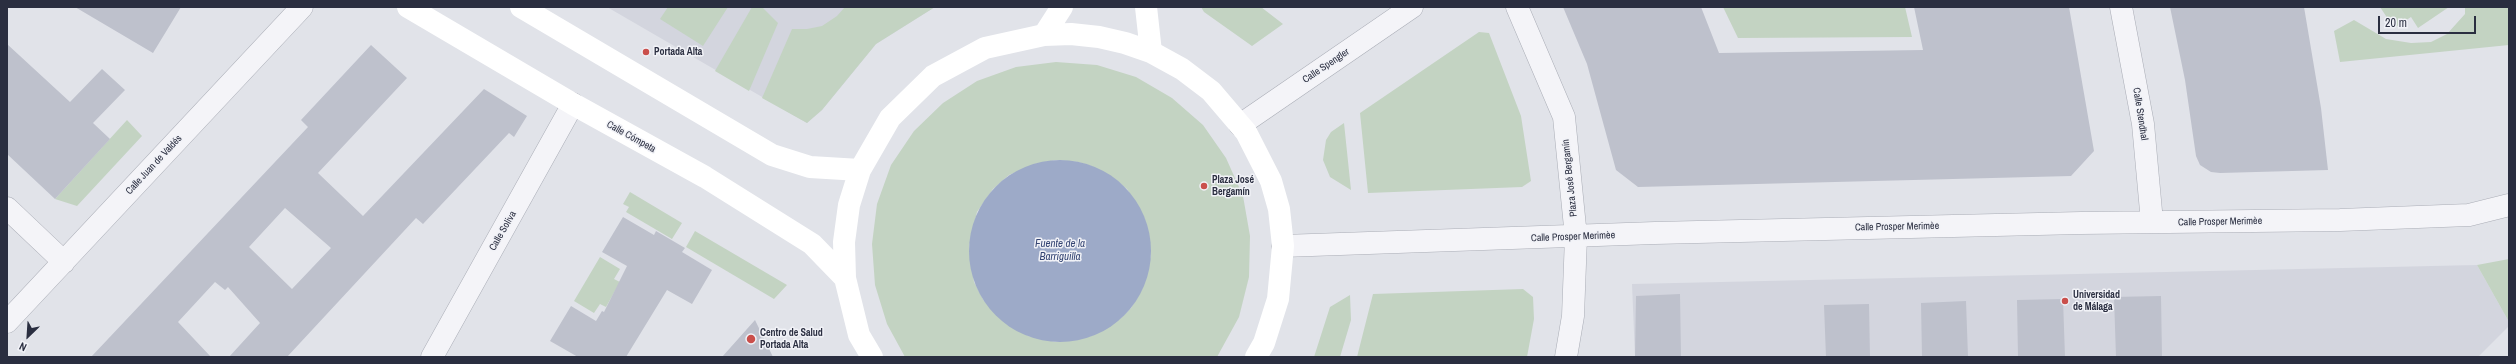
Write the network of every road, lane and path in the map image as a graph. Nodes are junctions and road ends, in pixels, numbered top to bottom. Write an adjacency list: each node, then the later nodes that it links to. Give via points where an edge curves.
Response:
1 (302, 7): 19 (street, Calle Juan de Valdés)
2 (408, 7): 11 (main road, Calle Cómpeta)
3 (521, 7): 13 (main road, via 772,155 810,167)
4 (1062, 7): 9 (main road)
5 (1146, 7): 10 (main road)
6 (1412, 7): 12 (street, Calle Spengler)
7 (1518, 7): 17 (street, Plaza José Bergamín, via 1564,117)
8 (2121, 7): 16 (street, Calle Stendhal, via 2143,124)
9 (1044, 35): 10 (main road, via 1099,37); 13 (main road, via 986,48 933,76 890,118)
10 (1151, 52): 12 (main road, via 1182,69 1211,91)
11 (573, 104): 20 (main road, Calle Cómpeta, via 705,177 812,244); 22 (street, Calle Soliva)
12 (1240, 125): 18 (main road, via 1270,181 1279,208)
13 (860, 170): 20 (main road, via 848,205 844,242)
14 (2509, 205): 16 (street, Calle Prosper Merimèe, via 2469,215 2340,220)
15 (7, 208): 19 (street)
16 (2152, 222): 17 (street, Calle Prosper Merimèe)
17 (1576, 237): 18 (street, Calle Prosper Merimèe); 25 (street, Plaza José Bergamín, via 1573,316)
18 (1283, 246): 24 (main road, via 1278,299 1264,343)
19 (64, 262): 21 (street, Calle Juan de Valdés)
20 (845, 278): 23 (main road, via 859,335)
21 (7, 322)
22 (432, 357)
23 (872, 357)
24 (1256, 357)
25 (1566, 357)

